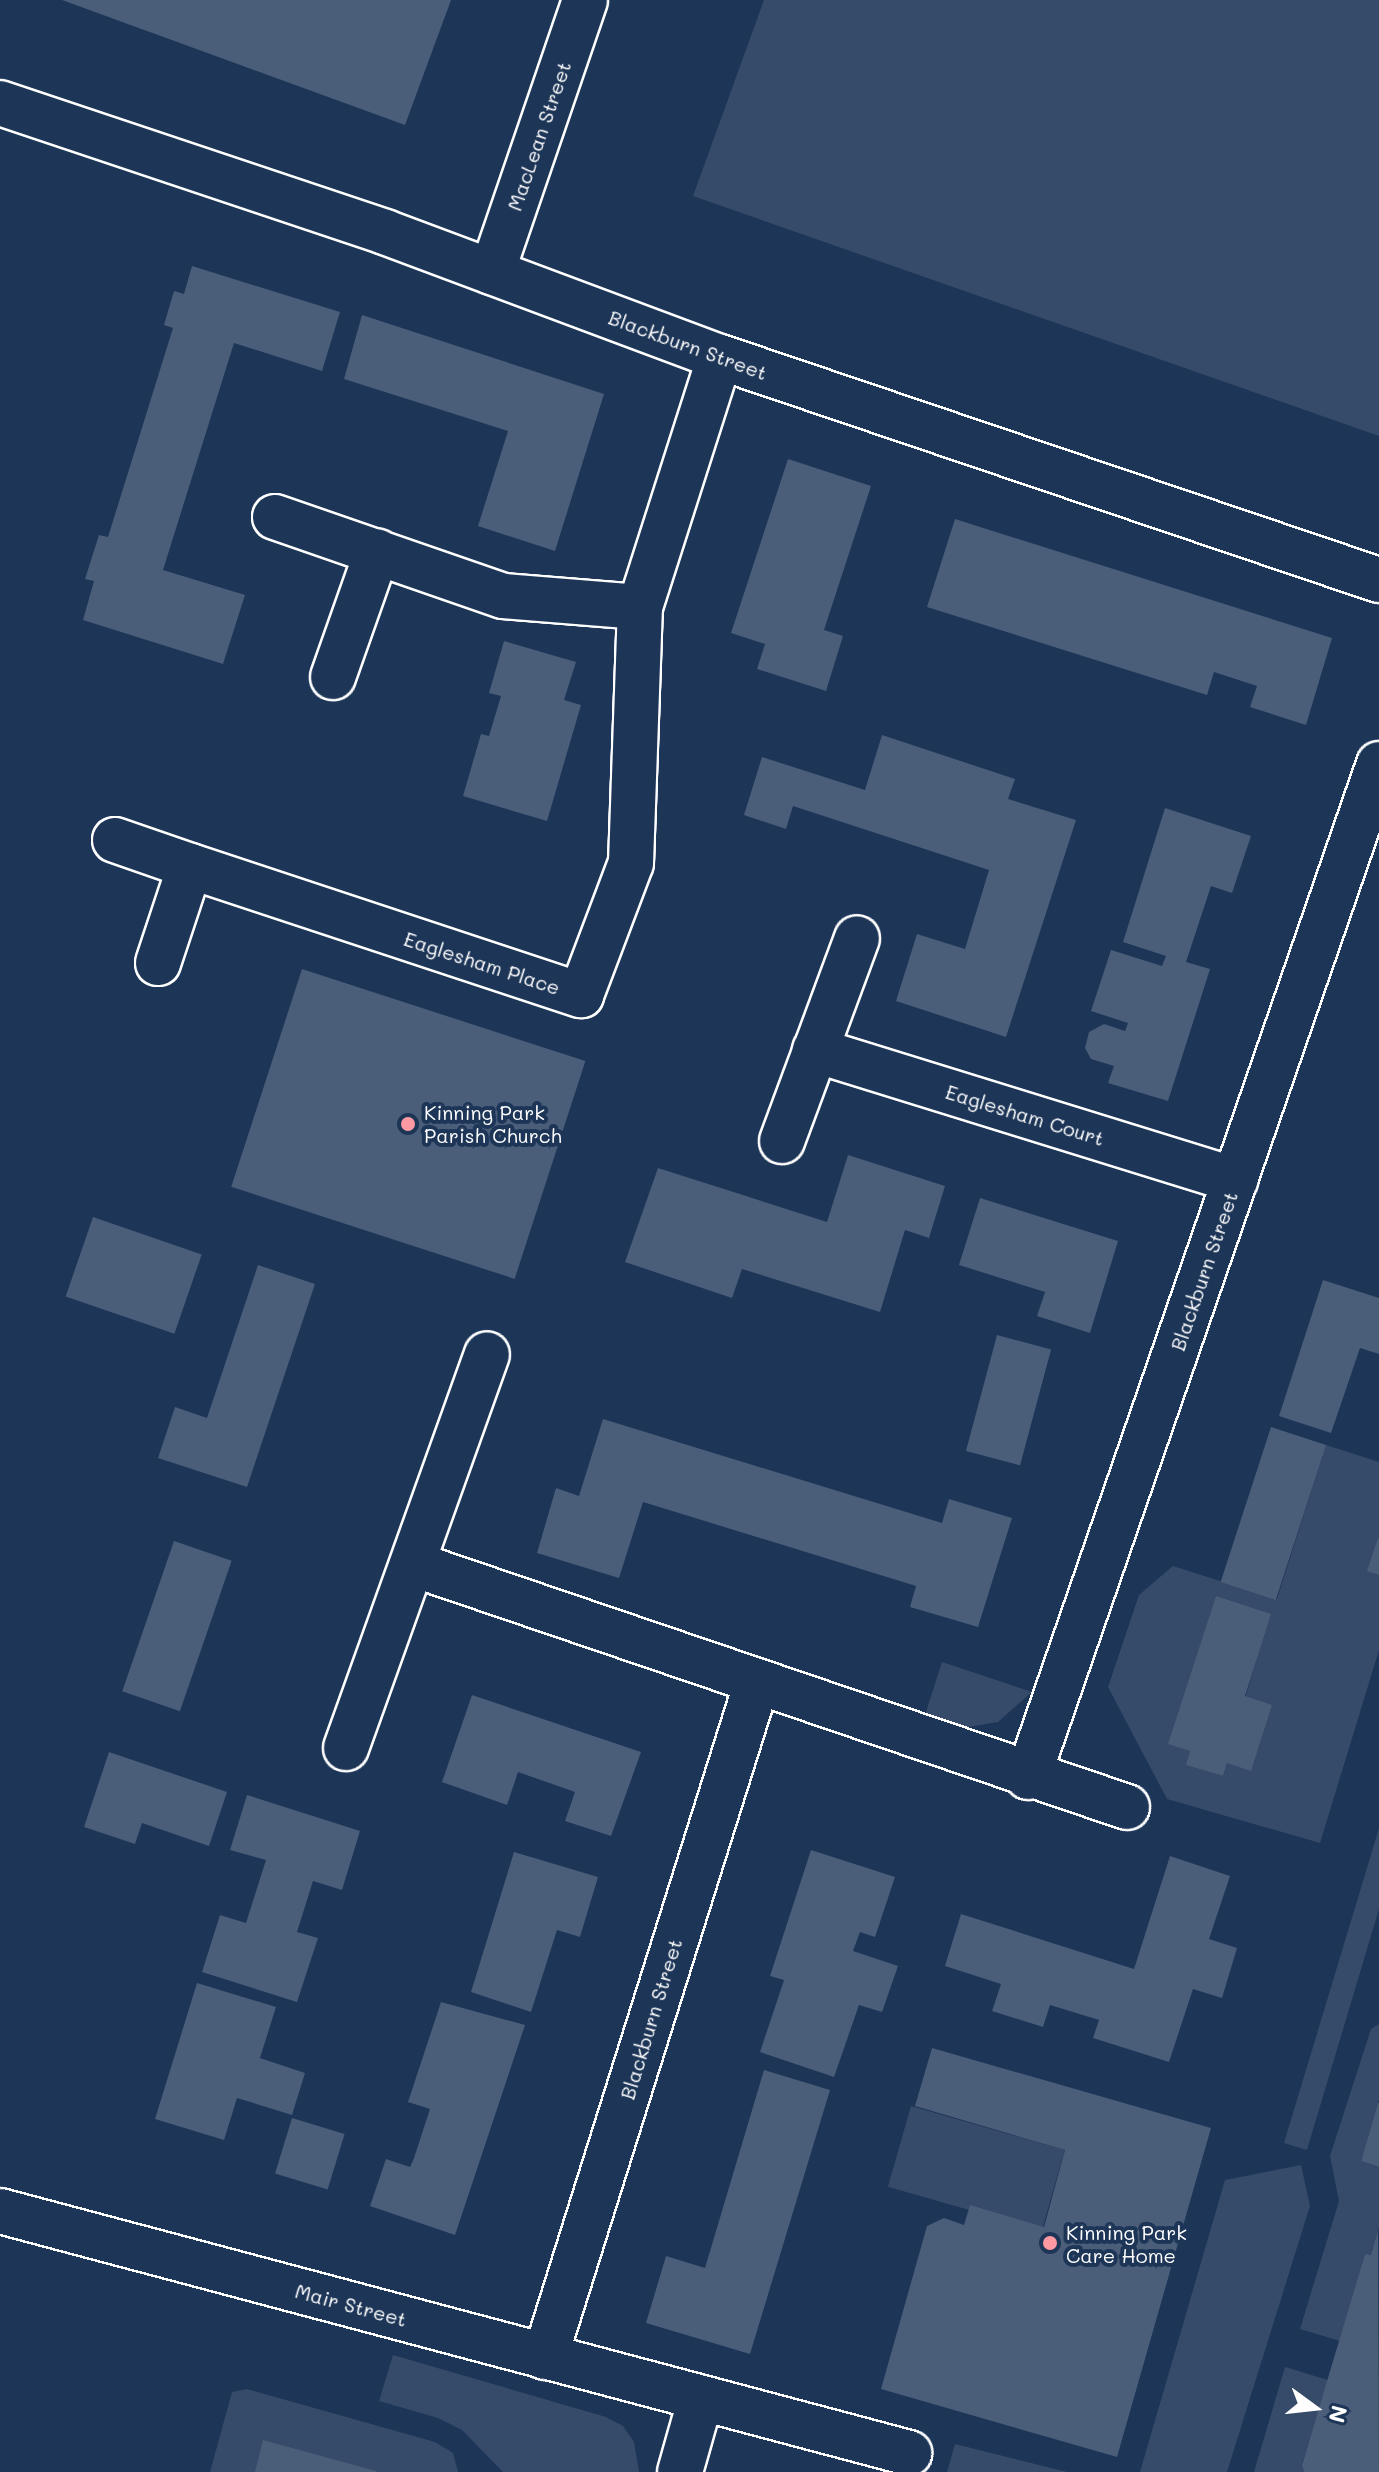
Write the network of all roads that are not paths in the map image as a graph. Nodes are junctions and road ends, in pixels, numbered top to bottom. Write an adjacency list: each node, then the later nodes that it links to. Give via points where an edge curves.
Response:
1 (585, 0): 3 (street, MacLean Street)
2 (0, 103): 3 (street, Blackburn Street)
3 (492, 272): 4 (street, Blackburn Street)
4 (720, 357): 7 (street, Blackburn Street); 8 (street, Eaglesham Place)
5 (275, 517): 6 (street)
6 (377, 552): 8 (street, via 503,596); 9 (street)
7 (1379, 580)
8 (640, 607): 12 (street, Eaglesham Place, via 631,863 581,995)
9 (333, 677)
10 (1379, 764): 17 (street, Blackburn Street)
11 (115, 840): 12 (street, Eaglesham Place)
12 (190, 866): 14 (street)
13 (857, 938): 15 (street)
14 (158, 963)
15 (815, 1050): 16 (street); 17 (street, Eaglesham Court)
16 (782, 1141)
17 (1235, 1180): 22 (street, Blackburn Street)
18 (487, 1354): 19 (street)
19 (416, 1565): 20 (street); 21 (street)
20 (757, 1682): 22 (street); 25 (street, Blackburn Street)
21 (346, 1748)
22 (1028, 1777): 23 (street)
23 (1127, 1807)
24 (0, 2211): 25 (street, Mair Street)
25 (545, 2357): 26 (street, Mair Street)
26 (701, 2398): 27 (street, Mair Street); 28 (street)
27 (909, 2453)
28 (680, 2472)

